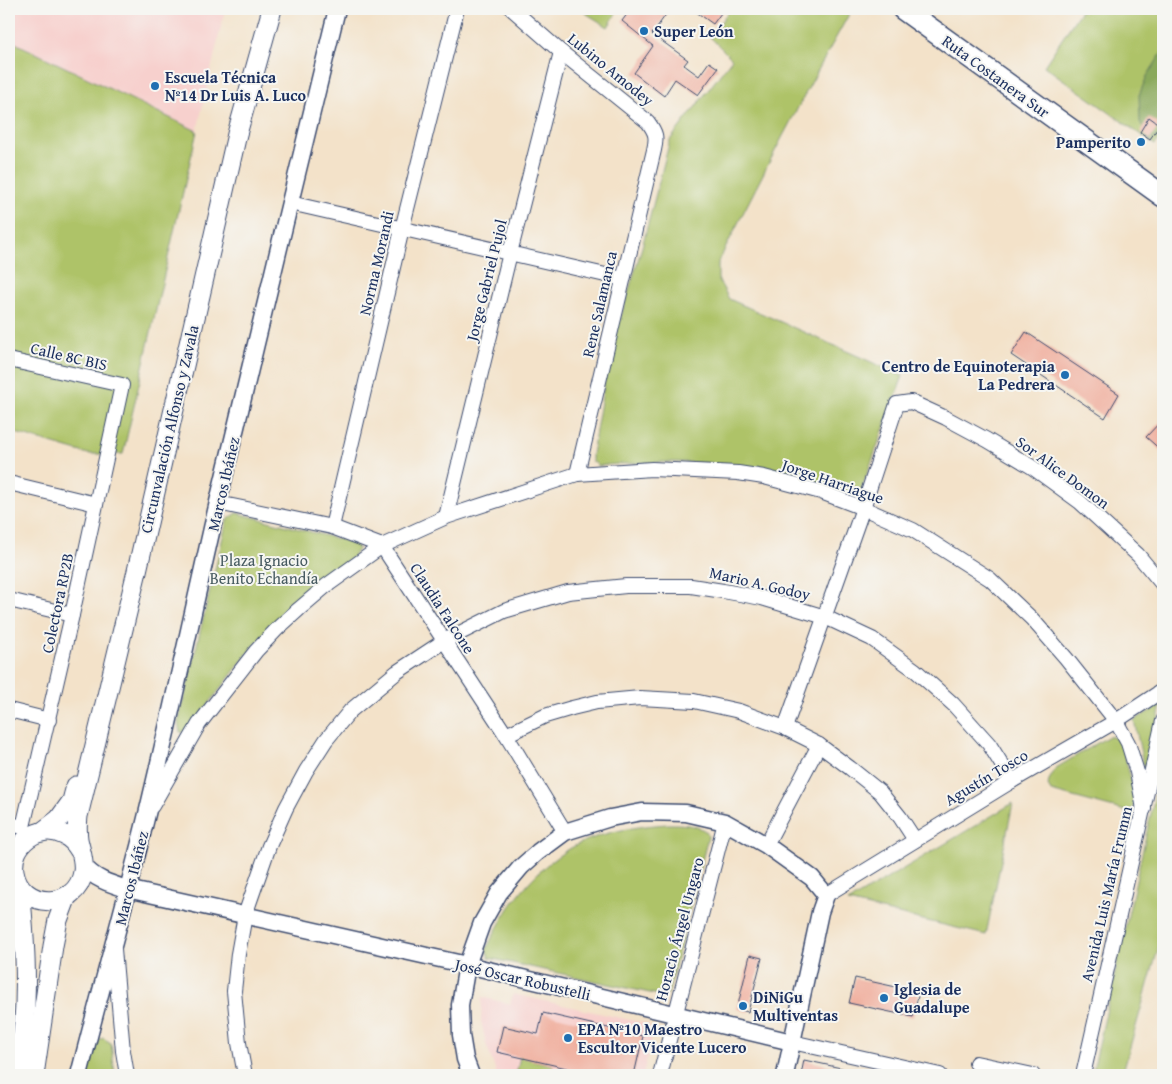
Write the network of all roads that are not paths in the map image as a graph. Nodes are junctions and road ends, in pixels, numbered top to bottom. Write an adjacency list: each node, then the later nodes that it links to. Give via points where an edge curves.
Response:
1 (260, 9): 44 (main road, Circunvalación Alfonso y Zavala, via 205,229 105,677 72,802 59,819)
2 (272, 9): 49 (main road, Circunvalación Alfonso y Zavala, via 237,134 78,816)
3 (337, 9): 12 (street, Marcos Ibáñez)
4 (457, 9): 13 (street, Norma Morandi)
5 (512, 9): 8 (street, Lubino Amodey)
6 (903, 9): 11 (main road, Ruta Costanera Sur)
7 (923, 9): 10 (main road, Ruta Costanera Sur)
8 (561, 52): 9 (street, Lubino Amodey, via 648,122 655,132); 14 (street, Jorge Gabriel Pujol)
9 (656, 142): 15 (street, Rene Salamanca)
10 (1163, 181)
11 (1163, 196)
12 (290, 203): 13 (street); 20 (street, Marcos Ibáñez)
13 (402, 229): 14 (street); 24 (street, Norma Morandi)
14 (510, 253): 15 (street); 23 (street, Jorge Gabriel Pujol)
15 (623, 279): 18 (street, Rene Salamanca)
16 (9, 360): 17 (street, Calle 8C BIS)
17 (122, 385): 21 (street, Colectora RP2B)
18 (577, 474): 22 (street, Jorge Harriague, via 652,469 764,476 822,492); 23 (street, Jorge Harriague)
19 (9, 483): 21 (street)
20 (218, 503): 24 (street); 41 (street, Marcos Ibáñez)
21 (96, 504): 28 (street, Colectora RP2B)
22 (863, 508): 26 (street, Sor Alice Domon, via 897,404 911,402 1032,466 1080,502 1138,554); 29 (street); 34 (street, Jorge Harriague, via 913,530 990,579 1032,619)
23 (446, 517): 25 (street, Jorge Harriague)
24 (332, 527): 25 (street)
25 (382, 546): 30 (street, Claudia Falcone); 41 (street, Jorge Harriague, via 298,609 256,651 199,724)
26 (1163, 585)
27 (9, 600): 28 (street)
28 (72, 615): 33 (street, Colectora RP2B)
29 (825, 618): 30 (street, Mario A. Godoy, via 771,601 723,591 691,586 626,586 568,592 504,611); 36 (street); 39 (street, Mario A. Godoy, via 872,639 915,670 953,704 989,744)
30 (444, 641): 37 (street, Claudia Falcone); 55 (street, Mario A. Godoy, via 397,672 350,711 326,740 306,770 269,846)
31 (1163, 690): 34 (street, Agustín Tosco)
32 (9, 710): 33 (street)
33 (48, 720): 44 (street, Colectora RP2B)
34 (1116, 720): 39 (street, Agustín Tosco); 40 (street, Jorge Harriague, via 1128,743)
35 (1163, 722): 40 (street, Avenida Luis María Frumm)
36 (785, 728): 37 (street, via 739,710 694,701 640,698 572,708 545,716); 38 (street)
37 (506, 735): 45 (street, Claudia Falcone)
38 (819, 745): 46 (street, via 880,792); 48 (street)
39 (1012, 781): 46 (street, Agustín Tosco)
40 (1144, 808): 71 (street, Avenida Luis María Frumm)
41 (146, 816): 52 (street, Marcos Ibáñez)
42 (725, 822): 45 (street, via 686,813 642,812); 48 (street); 58 (street, Horacio Ángel Ungaro)
43 (9, 824): 44 (street)
44 (31, 832): 47 (street, via 18,843); 49 (main road, via 64,835 74,842); 50 (main road, via 16,854)
45 (565, 832): 57 (street, via 521,867 499,893 482,923)
46 (915, 840): 54 (street, Agustín Tosco)
47 (9, 845)
48 (766, 845): 54 (street, via 812,878)
49 (82, 858): 51 (street, via 89,873); 53 (main road, via 83,873)
50 (15, 876): 53 (main road, via 29,896 40,901 52,902); 61 (main road, via 25,959 23,1032)
51 (107, 882): 52 (street, José Oscar Robustelli); 53 (street, via 86,883)
52 (127, 889): 55 (street, José Oscar Robustelli); 56 (street, Marcos Ibáñez)
53 (73, 891): 62 (main road, via 58,920)
54 (826, 895): 59 (street)
55 (245, 915): 57 (street, José Oscar Robustelli); 65 (street, Mario A. Godoy, via 234,991)
56 (114, 944): 63 (street, Marcos Ibáñez); 64 (street)
57 (467, 966): 58 (street, José Oscar Robustelli); 66 (street, via 460,1005 461,1035)
58 (675, 1015): 59 (street, José Oscar Robustelli); 67 (street, Horacio Ángel Ungaro)
59 (792, 1042): 68 (street); 69 (street, José Oscar Robustelli)
60 (976, 1063): 70 (street)
61 (16, 1075)
62 (34, 1075)
63 (79, 1075)
64 (127, 1075)
65 (245, 1075)
66 (471, 1075)
67 (660, 1075)
68 (785, 1075)
69 (940, 1075)
70 (1033, 1075)
71 (1083, 1075)

